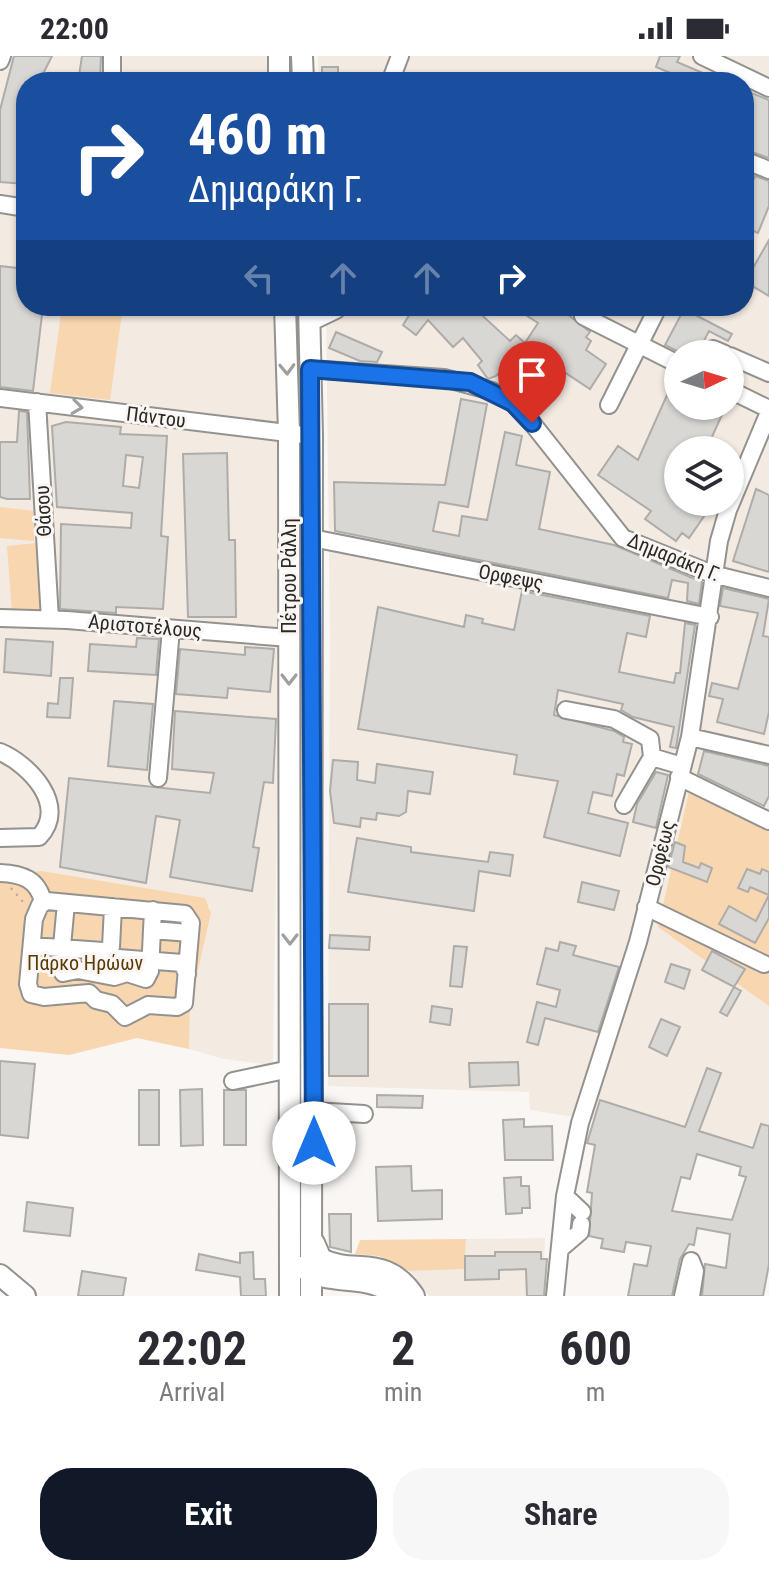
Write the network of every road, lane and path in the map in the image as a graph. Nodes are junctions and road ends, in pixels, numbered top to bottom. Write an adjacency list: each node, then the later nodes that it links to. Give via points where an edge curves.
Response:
1 (702, 56): 2 (street)
2 (736, 72)
3 (285, 316): 17 (main road, Πέτρου Ράλλη, one-way to 17)
4 (309, 316): 10 (main road, Πέτρου Ράλλη)
5 (583, 316): 7 (street)
6 (654, 316): 7 (street)
7 (640, 344): 8 (street); 15 (street)
8 (664, 357)
9 (744, 362): 11 (street)
10 (310, 369): 18 (main road, Πέτρου Ράλλη); 20 (street, Δημαράκη Γ., via 444,378 492,391 532,423 623,538)
11 (769, 373)
12 (0, 398): 14 (street, Πάντου)
13 (744, 398): 16 (street)
14 (37, 402): 17 (street, Πάντου, one-way to 17); 24 (street, Θάσου)
15 (609, 405)
16 (769, 411): 20 (street, Ορφέως, via 728,510)
17 (289, 433): 18 (street, Πάντου); 26 (main road, Πέτρου Ράλλη)
18 (312, 436): 19 (main road, Πέτρου Ράλλη)
19 (312, 538): 22 (street, Ορφεψς); 38 (main road, Πέτρου Ράλλη)
20 (712, 574): 21 (street, Δημαράκη Γ.); 22 (street, Ορφέως)
21 (769, 588)
22 (710, 617): 28 (street, Ορφέως)
23 (0, 618): 24 (street, Αριστοτέλους)
24 (50, 619): 25 (street, Αριστοτέλους)
25 (171, 629): 26 (street, Αριστοτέλους); 33 (street)
26 (289, 638): 37 (main road, Πέτρου Ράλλη, one-way to 37)
27 (566, 710): 31 (street, via 614,719 650,739)
28 (690, 737): 30 (street); 32 (street, Ορφέως)
29 (0, 752): 36 (street, via 37,777 47,808 39,837)
30 (769, 755)
31 (652, 757): 32 (street); 34 (street)
32 (681, 772): 35 (street); 43 (street, Ορφέως)
33 (158, 778)
34 (624, 805)
35 (769, 821)
36 (0, 838)
37 (289, 846): 38 (street); 54 (main road, Πέτρου Ράλλη, one-way to 54)
38 (313, 847): 56 (main road, Πέτρου Ράλλη)
39 (2, 879): 40 (street, via 31,880); 45 (path, via 20,896)
40 (43, 902): 41 (street); 45 (street)
41 (66, 903): 42 (street); 49 (street)
42 (113, 907): 44 (street); 50 (street)
43 (646, 907): 52 (street); 58 (street, Ορφέως, via 580,1123)
44 (153, 910): 46 (street); 47 (street, via 185,914 191,923)
45 (34, 923): 48 (street)
46 (152, 930): 47 (street); 51 (street)
47 (189, 940): 51 (street, via 182,957); 53 (street)
48 (31, 949): 49 (street); 53 (street, via 28,984 34,996 89,993 125,1017 148,1005 181,1006)
49 (61, 951): 50 (street); 50 (street, via 63,973)
50 (110, 958): 51 (street); 51 (street, via 127,973 146,979)
51 (150, 958): 53 (street, via 182,963)
52 (764, 964)
53 (187, 974)
54 (290, 1069): 55 (street); 59 (main road, Πέτρου Ράλλη)
55 (233, 1081)
56 (313, 1111): 57 (street); 60 (main road, Πέτρου Ράλλη)
57 (364, 1114)
58 (565, 1196): 61 (street, Ορφέως); 61 (street, via 582,1218 580,1232)
59 (290, 1243): 63 (main road, via 295,1258); 68 (main road, Πέτρου Ράλλη)
60 (314, 1243): 63 (main road, Πέτρου Ράλλη); 72 (main road, via 321,1259 380,1268)
61 (560, 1249): 73 (street, Ορφέως)
62 (0, 1275): 67 (main road)
63 (312, 1275): 64 (main road); 69 (main road, Πέτρου Ράλλη)
64 (354, 1280): 70 (main road); 71 (main road, via 377,1283)
65 (0, 1292): 66 (main road)
66 (5, 1296)
67 (25, 1296)
68 (290, 1296)
69 (311, 1296)
70 (324, 1296)
71 (395, 1296)
72 (414, 1296)
73 (555, 1296)
74 (683, 1296): 75 (street, via 691,1261)
75 (691, 1296)

